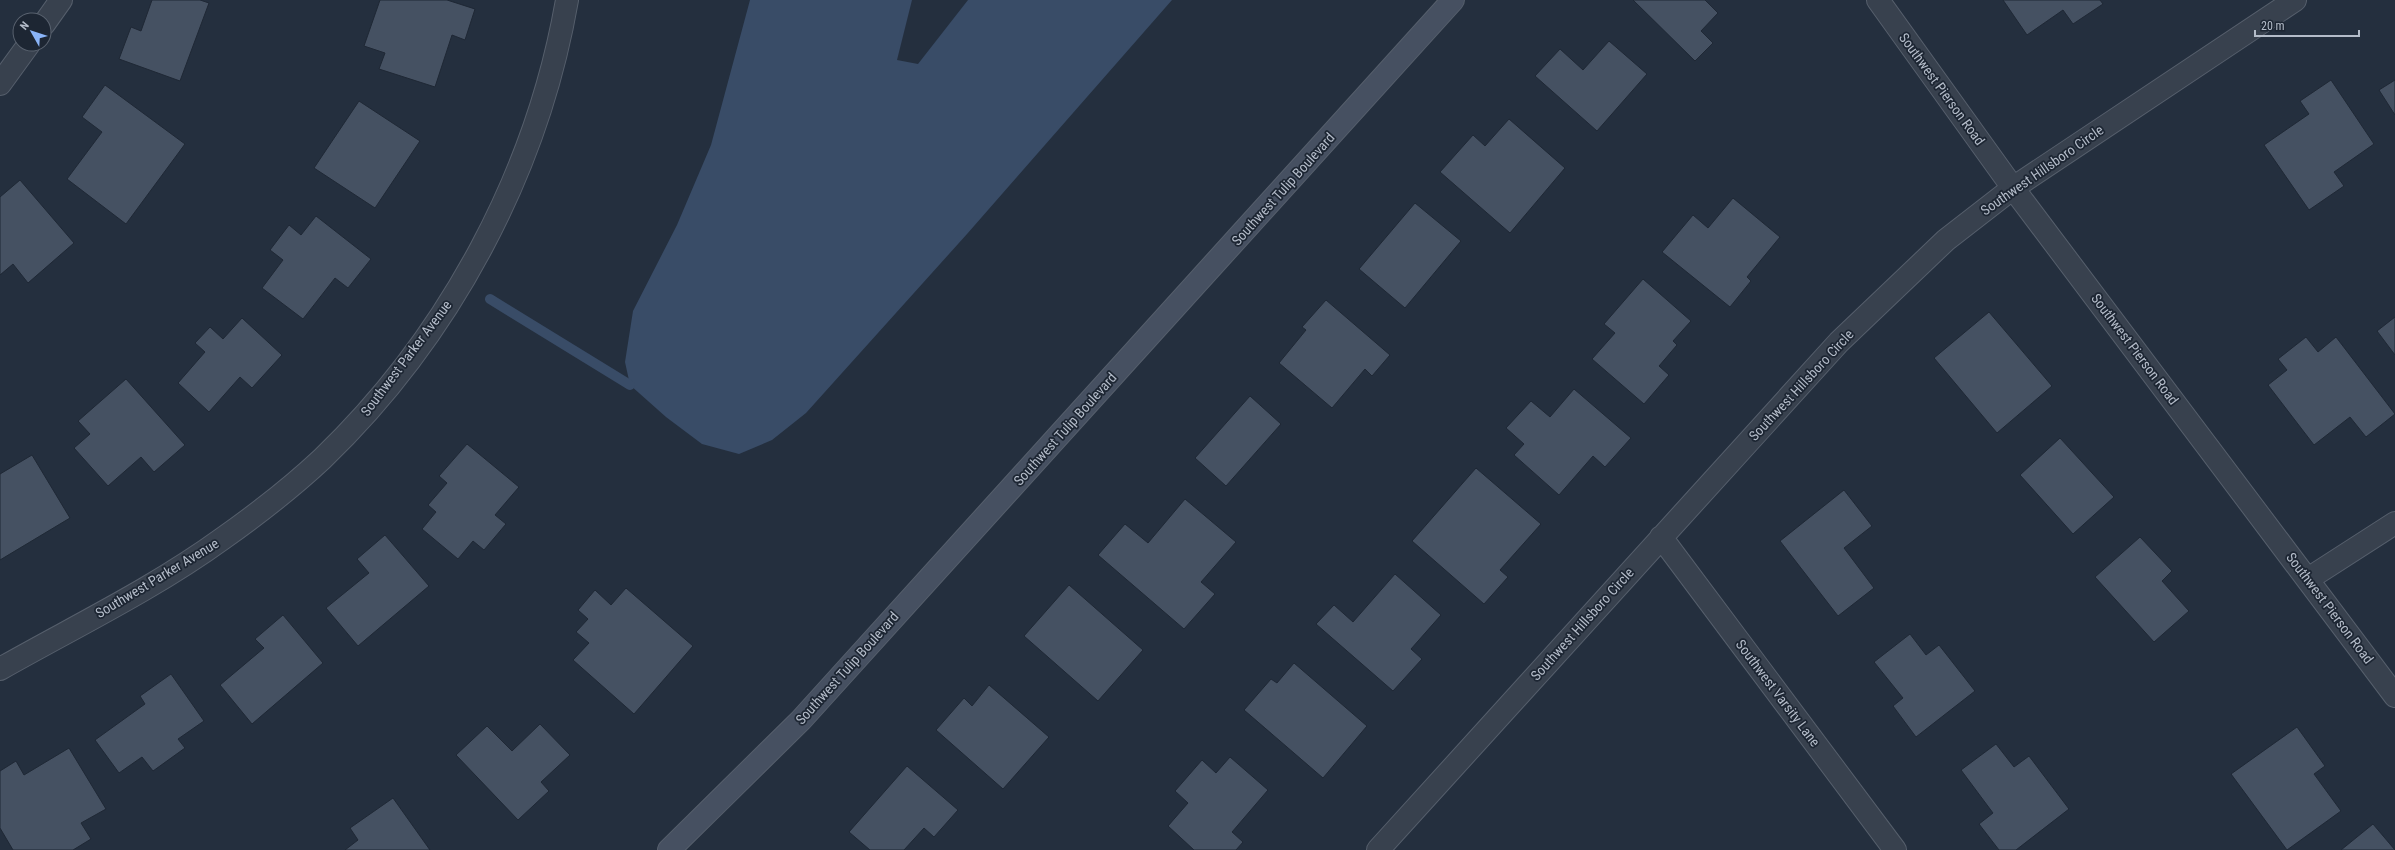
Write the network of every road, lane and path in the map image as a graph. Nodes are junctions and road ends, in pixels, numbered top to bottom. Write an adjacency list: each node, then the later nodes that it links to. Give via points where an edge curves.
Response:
1 (61, 0): 6 (street)
2 (567, 0): 13 (street, Southwest Parker Avenue, via 546,96 529,144 495,223 434,325 386,388 322,459 222,540 182,566)
3 (1453, 0): 15 (street, Southwest Tulip Boulevard, via 801,720)
4 (1878, 0): 9 (street, Southwest Pierson Road)
5 (2295, 0): 9 (street, Southwest Hillsboro Circle)
6 (52, 13)
7 (23, 52): 8 (street)
8 (0, 84)
9 (2013, 188): 11 (street, Southwest Hillsboro Circle, via 1946,240 1839,342); 12 (street, Southwest Pierson Road)
10 (2395, 523): 12 (street)
11 (1661, 537): 16 (street, Southwest Hillsboro Circle); 17 (street, Southwest Varsity Lane)
12 (2308, 579): 14 (street, Southwest Pierson Road)
13 (0, 670)
14 (2395, 696)
15 (669, 850)
16 (1378, 850)
17 (1895, 850)

